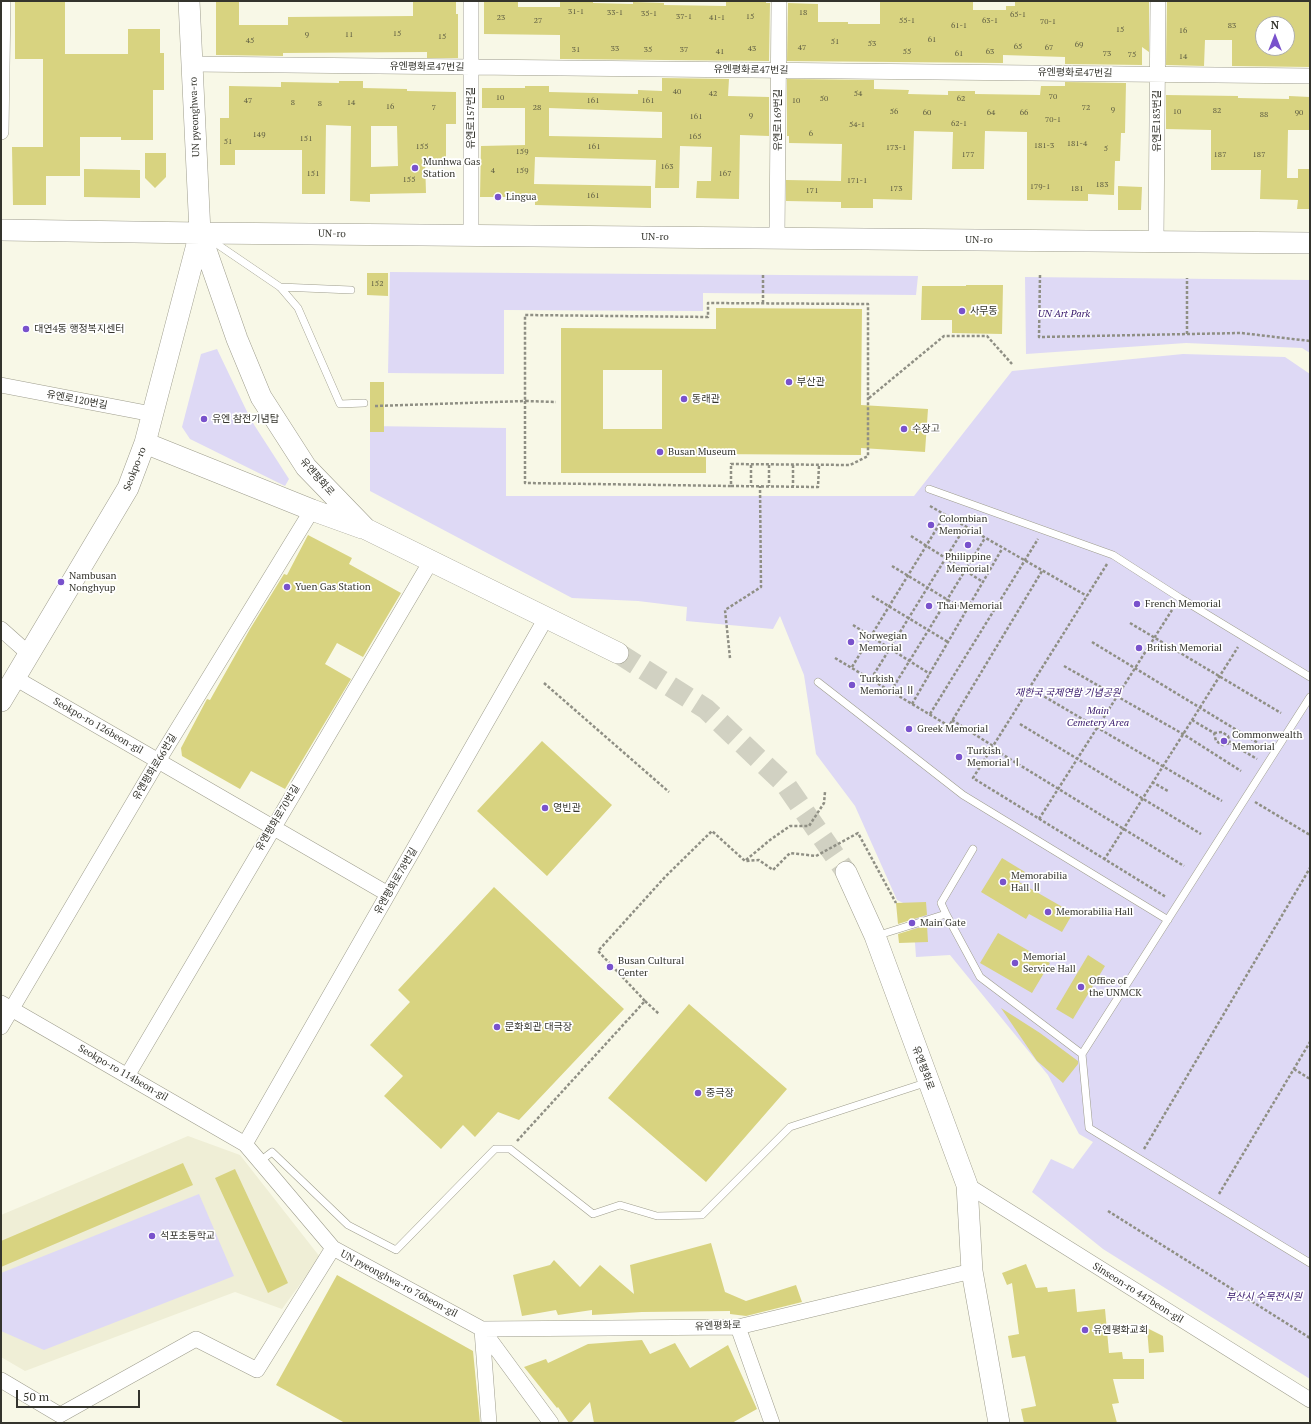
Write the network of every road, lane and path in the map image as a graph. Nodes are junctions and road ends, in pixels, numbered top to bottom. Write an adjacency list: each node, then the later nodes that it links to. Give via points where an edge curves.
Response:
1 (3, 1): 7 (street)
2 (189, 1): 6 (main road, UN pyeonghwa-ro)
3 (471, 1): 8 (street, 유엔로157번길)
4 (779, 1): 9 (street, 유엔로169번길)
5 (1158, 1): 10 (street, 유엔로183번길)
6 (192, 64): 8 (street, 유엔평화로47번길); 14 (main road, UN pyeonghwa-ro)
7 (2, 66): 12 (street)
8 (471, 67): 9 (street, 유엔평화로47번길); 15 (street, 유엔로157번길)
9 (778, 70): 10 (street, 유엔평화로47번길); 16 (street, 유엔로169번길)
10 (1157, 74): 11 (street, 유엔평화로47번길); 17 (street, 유엔로183번길)
11 (1310, 76)
12 (1, 132)
13 (1, 230): 14 (main road, UN-ro)
14 (200, 233): 15 (main road, UN-ro); 22 (lane); 33 (main road, Seokpo-ro); 49 (main road, 유엔평화로, via 237,339 261,397 306,467)
15 (471, 235): 16 (main road, UN-ro)
16 (777, 238): 17 (main road, UN-ro)
17 (1156, 242): 18 (main road, UN-ro)
18 (1310, 243)
19 (763, 275): 24 (path)
20 (1040, 275): 25 (path, via 1039,337)
21 (1187, 278): 25 (path)
22 (280, 287): 23 (lane); 32 (lane, via 298,308 340,404)
23 (351, 290)
24 (763, 303): 29 (path, via 868,304); 30 (path, via 708,303 708,317 525,315)
25 (1186, 334): 26 (path, via 1241,333)
26 (1310, 341)
27 (1012, 364): 29 (path, via 987,336 944,336)
28 (1, 384): 33 (street, 유엔로120번길)
29 (868, 398): 38 (path, via 868,456 850,465)
30 (525, 401): 31 (path); 32 (path); 39 (path, via 525,483)
31 (556, 402)
32 (367, 405)
33 (152, 414): 34 (main road, Seokpo-ro)
34 (145, 443): 46 (main road); 84 (main road, Seokpo-ro, via 128,488)
35 (751, 464): 36 (path); 39 (path, via 731,464); 40 (path)
36 (769, 465): 37 (path); 42 (path)
37 (793, 465): 38 (path); 43 (path)
38 (819, 465): 43 (path, via 818,487)
39 (731, 486): 40 (path)
40 (751, 486): 41 (path)
41 (760, 486): 42 (path); 85 (path, via 761,587 726,610)
42 (769, 486): 43 (path)
43 (793, 486)
44 (929, 489): 50 (lane)
45 (930, 506): 47 (path)
46 (312, 510): 49 (main road); 117 (street, 유엔평화로66번길)
47 (945, 515): 48 (path); 53 (path)
48 (965, 527): 52 (path); 56 (path)
49 (366, 529): 57 (main road, 유엔평화로)
50 (1043, 530): 55 (lane); 58 (path)
51 (910, 536): 53 (path)
52 (985, 538): 54 (path); 60 (path)
53 (927, 546): 56 (path); 62 (path)
54 (1002, 548): 58 (path); 63 (path)
55 (1113, 555): 66 (path); 78 (lane)
56 (946, 558): 60 (path); 64 (path)
57 (430, 561): 71 (main road, 유엔평화로); 130 (street, 유엔평화로70번길)
58 (1025, 561): 61 (path); 106 (path)
59 (892, 566): 62 (path)
60 (965, 570): 63 (path); 67 (path)
61 (1042, 570): 66 (path); 107 (path)
62 (908, 576): 64 (path); 68 (path)
63 (983, 582): 70 (path)
64 (928, 588): 67 (path); 72 (path)
65 (872, 596): 68 (path)
66 (1087, 596): 115 (path)
67 (947, 600): 70 (path); 76 (path)
68 (890, 606): 72 (path); 77 (path)
69 (1172, 610): 79 (path)
70 (966, 611): 80 (path)
71 (546, 618): 83 (main road); 140 (street, 유엔평화로78번길)
72 (908, 618): 76 (path); 82 (path)
73 (1130, 623): 79 (path)
74 (853, 625): 77 (path)
75 (1, 629): 84 (street)
76 (928, 631): 80 (path); 87 (path)
77 (871, 637): 82 (path); 89 (path)
78 (1244, 637): 92 (path); 93 (lane)
79 (1154, 638): 90 (path); 92 (path)
80 (948, 642): 91 (path)
81 (1092, 642): 90 (path)
82 (890, 649): 87 (path); 95 (path)
83 (618, 653)
84 (29, 654): 94 (main road, Seokpo-ro)
85 (730, 658)
86 (835, 658): 89 (path)
87 (910, 661): 91 (path); 98 (path)
88 (1064, 666): 100 (path)
89 (852, 668): 95 (path)
90 (1134, 668): 100 (path); 104 (path)
91 (930, 674): 103 (path)
92 (1220, 676): 104 (path); 105 (path)
93 (1310, 676)
94 (15, 678): 102 (main road, Seokpo-ro); 117 (street, Seokpo-ro 126beon-gil)
95 (871, 679): 98 (path)
96 (818, 682): 144 (lane, via 964,795)
97 (544, 683): 124 (path)
98 (891, 691): 103 (path)
99 (1040, 694): 110 (path)
100 (1117, 696): 110 (path); 112 (path)
101 (1310, 697): 118 (lane)
102 (1, 701)
103 (912, 704): 106 (path)
104 (1200, 708): 108 (path); 114 (path)
105 (1281, 713)
106 (930, 714): 107 (path, via 949,726)
107 (952, 720): 115 (path)
108 (1192, 720): 111 (path); 112 (path)
109 (1020, 724): 116 (path)
110 (1097, 727): 116 (path); 119 (path)
111 (1214, 733): 113 (path, via 1222,732 1228,736); 113 (path, via 1216,741 1223,745)
112 (1183, 734): 119 (path); 120 (path)
113 (1230, 743): 118 (path)
114 (1258, 744)
115 (992, 747): 122 (path); 129 (path, via 972,778)
116 (1077, 758): 122 (path); 127 (path)
117 (158, 761): 130 (street, Seokpo-ro 126beon-gil); 147 (street, 유엔평화로66번길)
118 (1267, 765): 126 (lane)
119 (1163, 766): 121 (path); 128 (path)
120 (1241, 771)
121 (1152, 782): 123 (path); 127 (path)
122 (1058, 789): 129 (path); 131 (path)
123 (1168, 791)
124 (669, 792)
125 (825, 792): 136 (path, via 824,803 809,826 790,826)
126 (1246, 796): 133 (path); 144 (lane)
127 (1143, 798): 131 (path); 132 (path)
128 (1222, 801)
129 (1039, 819): 135 (path)
130 (272, 827): 140 (street, Seokpo-ro 126beon-gil); 153 (street, 유엔평화로70번길)
131 (1124, 829): 135 (path); 137 (path)
132 (1201, 834)
133 (1310, 835)
134 (972, 849): 143 (lane, via 941,903)
135 (1104, 860): 141 (path)
136 (745, 861): 142 (path, via 758,860 773,870 790,853 816,856 858,833); 146 (path, via 712,831 665,877 598,950)
137 (1184, 866)
138 (1310, 868): 158 (path)
139 (846, 872): 145 (main road, 유엔평화로)
140 (388, 894): 156 (street, 유엔평화로78번길)
141 (1166, 897)
142 (896, 904)
143 (946, 914): 145 (lane); 151 (lane, via 980,977)
144 (1168, 920): 151 (lane)
145 (876, 936): 155 (main road, 유엔평화로)
146 (645, 1001): 148 (path); 157 (path)
147 (6, 1006): 149 (street, 유엔평화로66번길); 153 (street, Seokpo-ro 114beon-gil)
148 (659, 1014)
149 (1, 1027)
150 (1310, 1042): 152 (path)
151 (1082, 1054): 158 (lane, via 1089,1128)
152 (1294, 1069): 154 (path); 161 (path)
153 (127, 1076): 156 (street, Seokpo-ro 114beon-gil)
154 (1310, 1079)
155 (928, 1082): 157 (lane, via 790,1127 702,1215 657,1216 620,1205 593,1214); 160 (main road, 유엔평화로)
156 (245, 1144): 159 (street, UN pyeonghwa-ro 76beon-gil)
157 (510, 1148): 159 (lane, via 495,1148 396,1250 348,1225 272,1152)
158 (1138, 1158): 161 (lane)
159 (259, 1162): 163 (street, UN pyeonghwa-ro 76beon-gil)
160 (967, 1185): 165 (main road, 유엔평화로); 170 (street, Sinseon-ro 447beon-gil)
161 (1213, 1204): 164 (lane)
162 (1108, 1211): 168 (path)
163 (332, 1248): 167 (street, UN pyeonghwa-ro 76beon-gil); 169 (street, via 257,1370 196,1339 60,1414)
164 (1310, 1263)
165 (972, 1271): 166 (street, 유엔평화로); 174 (main road, 유엔평화로)
166 (738, 1327): 167 (street, 유엔평화로); 173 (street)
167 (482, 1329): 171 (street); 172 (street, UN pyeonghwa-ro 76beon-gil)
168 (1310, 1338)
169 (1, 1380)
170 (1310, 1400)
171 (489, 1423)
172 (551, 1423)
173 (772, 1423)
174 (999, 1423)

